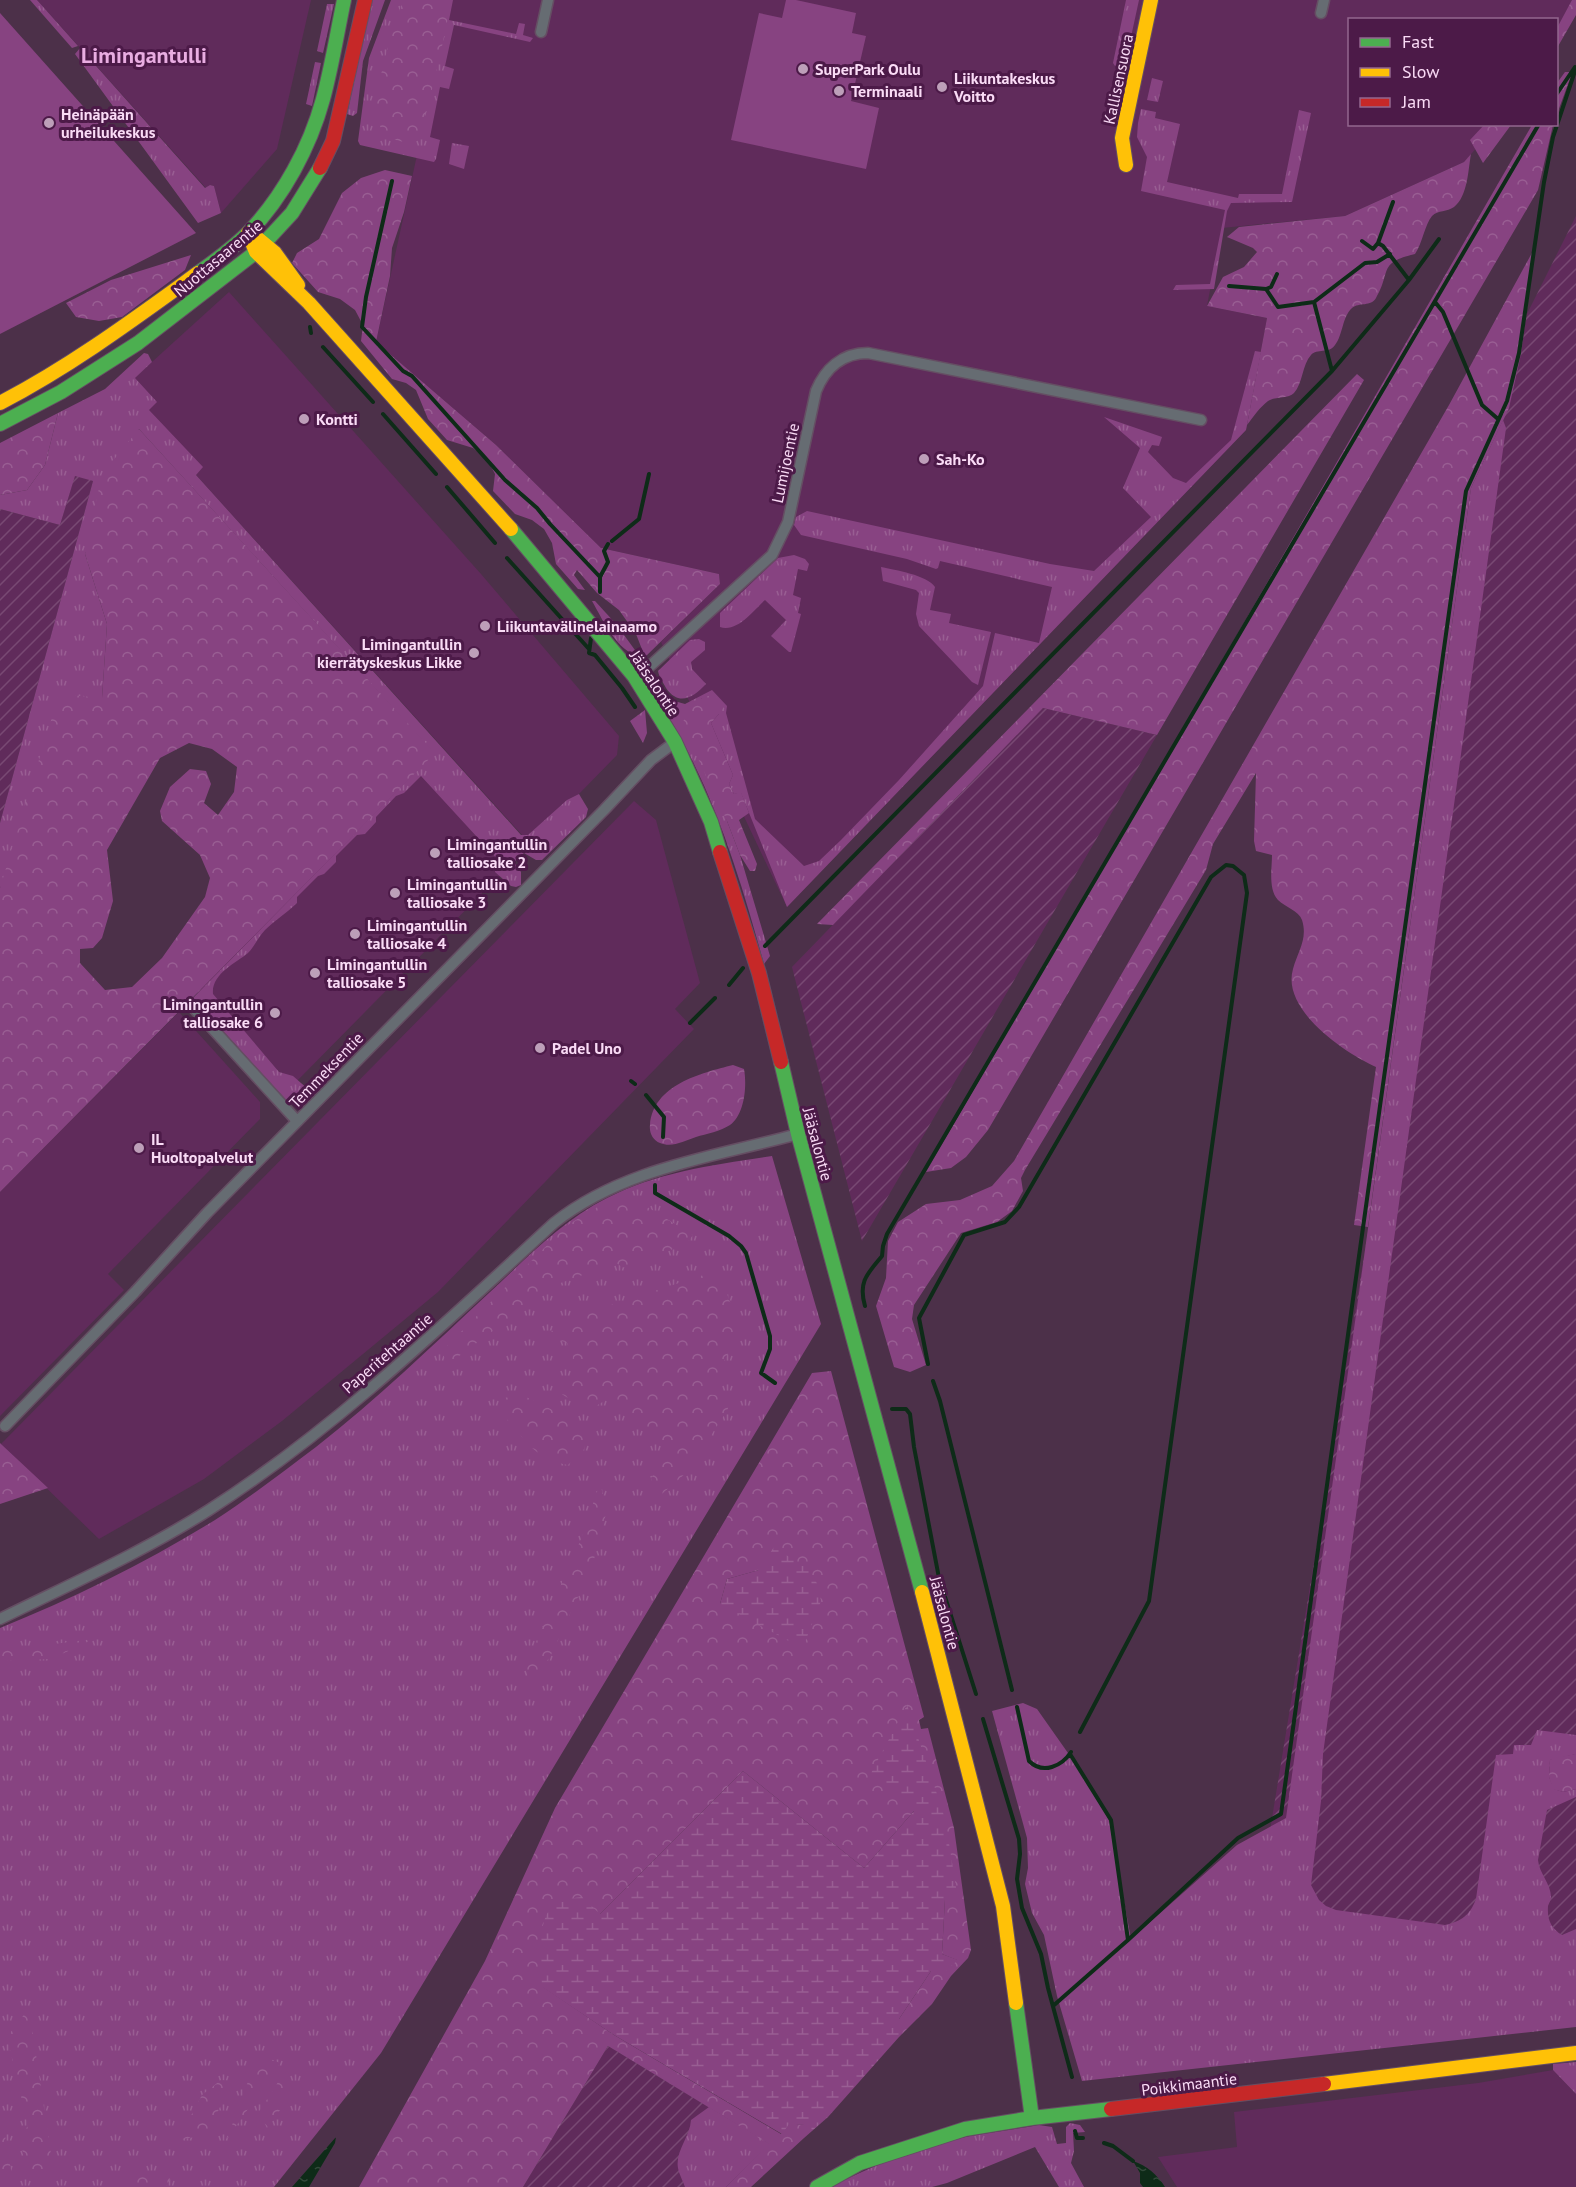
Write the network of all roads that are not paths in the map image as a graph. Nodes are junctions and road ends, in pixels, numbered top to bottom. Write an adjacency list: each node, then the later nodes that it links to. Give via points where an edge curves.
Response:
1 (344, 0): 9 (main road, Nuottasaarentie, via 313,130 288,178)
2 (364, 0): 10 (main road, Nuottasaarentie, via 333,141 292,213)
3 (548, 0): 7 (street)
4 (1151, 0): 8 (main road, Kallisensuora, via 1122,138)
5 (1324, 0): 6 (street)
6 (1321, 14)
7 (541, 32)
8 (1126, 165)
9 (248, 233): 10 (main road, Jääsalontie); 11 (main road, Nuottasaarentie, via 92,352)
10 (261, 247): 13 (main road, Nuottasaarentie, via 138,343 62,392); 14 (main road, Jääsalontie, via 517,534)
11 (0, 403)
12 (1201, 420): 14 (street, Lumijoentie, via 868,353 846,357 822,376 816,391 788,522 772,555 650,666)
13 (0, 424)
14 (634, 676): 15 (main road, Jääsalontie)
15 (675, 742): 17 (street, Temmeksentie, via 651,760); 18 (main road, Jääsalontie, via 711,822 734,892 759,973)
16 (190, 1004): 17 (street)
17 (297, 1121): 19 (street, Temmeksentie)
18 (798, 1134): 20 (street, Paperitehtaantie, via 663,1168 584,1202 554,1223 378,1382 309,1438 210,1509 146,1548); 22 (main road, Jääsalontie, via 947,1683 1003,1906)
19 (5, 1426)
20 (0, 1619)
21 (1576, 2053): 22 (main road, Poikkimaantie)
22 (1032, 2118): 23 (main road, Poikkimaantie, via 955,2133 860,2163)
23 (817, 2187)

